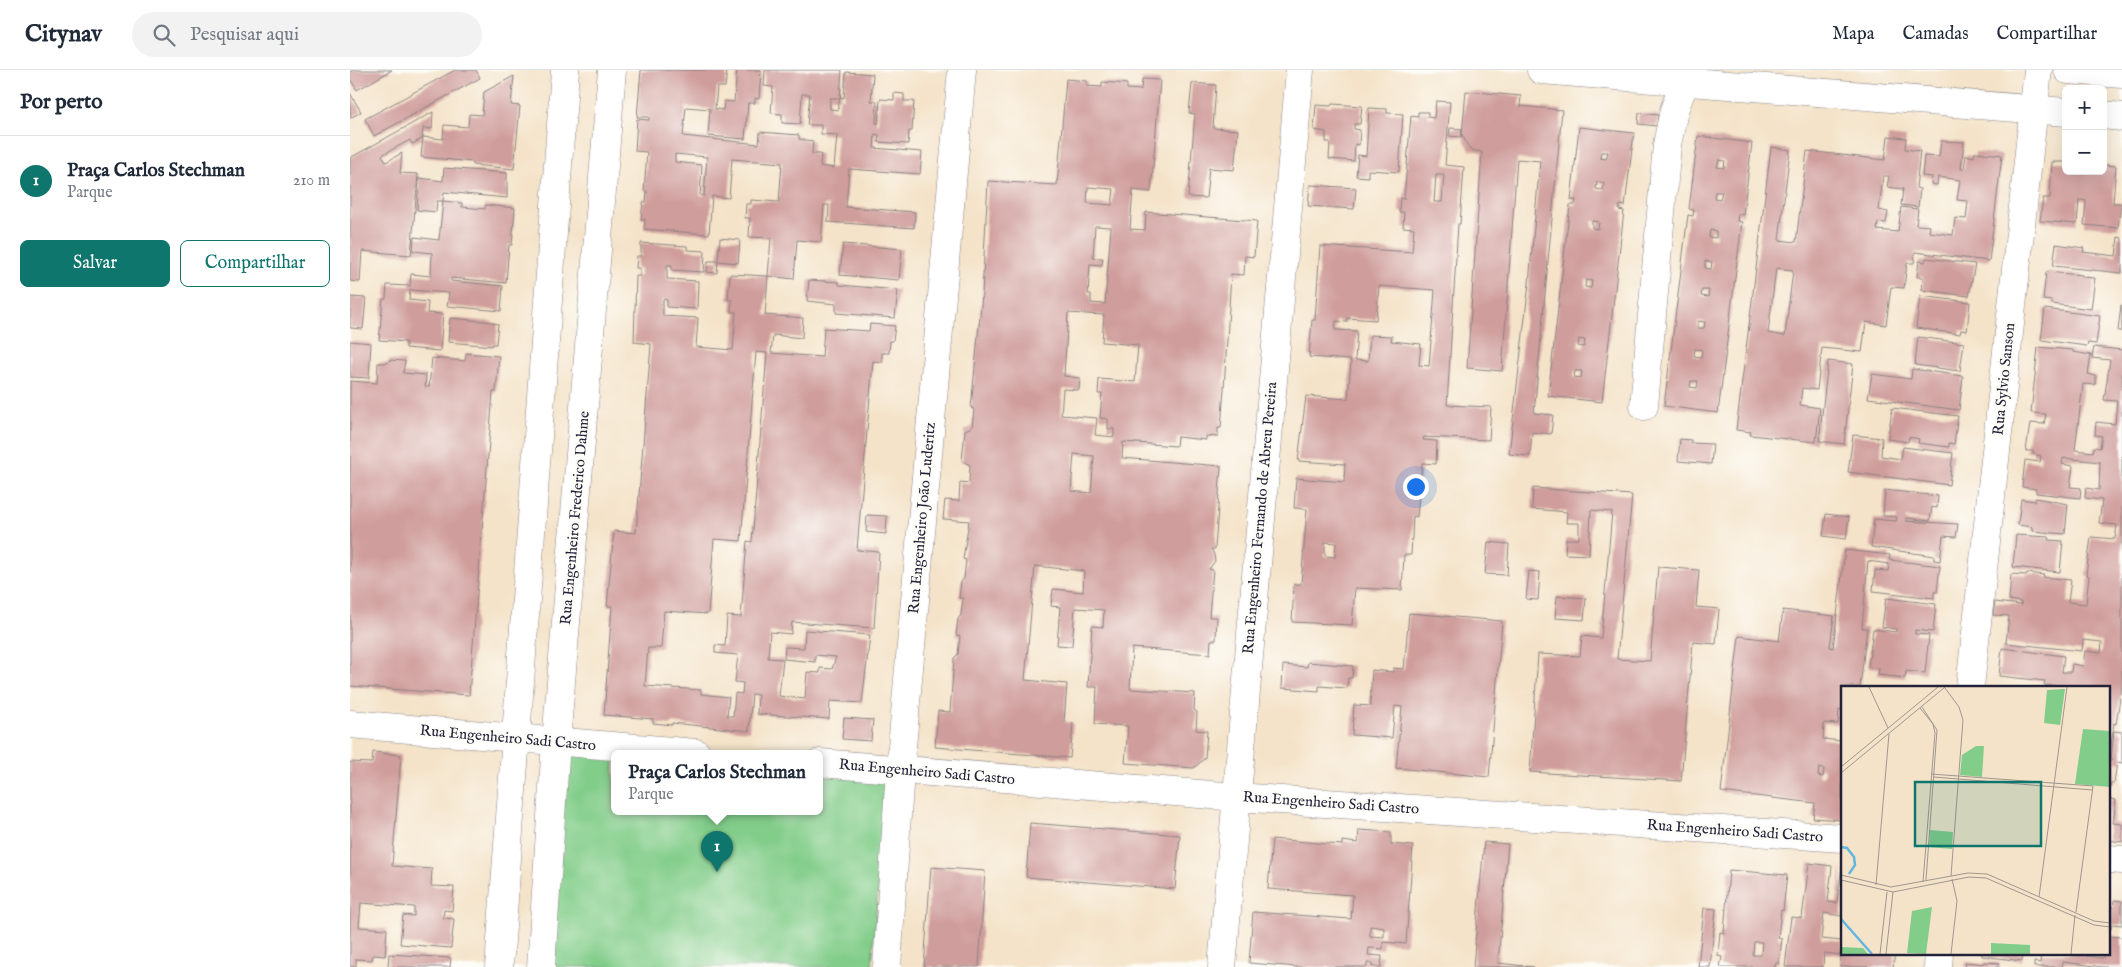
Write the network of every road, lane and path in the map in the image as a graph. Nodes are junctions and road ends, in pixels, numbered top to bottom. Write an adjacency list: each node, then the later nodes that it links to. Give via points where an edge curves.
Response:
1 (565, 70): 17 (street)
2 (612, 70): 18 (street, Rua Engenheiro Frederico Dahme)
3 (962, 70): 21 (street, Rua Engenheiro João Luderitz)
4 (1300, 70): 22 (street, Rua Engenheiro Fernando de Abreu Pereira)
5 (1541, 70): 9 (street)
6 (2038, 70): 10 (street, Rua Sylvio Sanson)
7 (2068, 70): 8 (street)
8 (2122, 74)
9 (1685, 76): 10 (street); 14 (street, via 1667,145)
10 (2034, 109): 11 (street); 15 (street, Rua Sylvio Sanson)
11 (2062, 112)
12 (2107, 115): 13 (street)
13 (2122, 116)
14 (1644, 406)
15 (1970, 686)
16 (350, 724): 17 (street, Rua Engenheiro Sadi Castro)
17 (516, 739): 18 (street, Rua Engenheiro Sadi Castro); 25 (street)
18 (556, 742): 19 (street, Rua Engenheiro Sadi Castro); 26 (street, Rua Engenheiro Frederico Dahme)
19 (658, 750)
20 (823, 763): 21 (street, Rua Engenheiro Sadi Castro)
21 (900, 770): 22 (street, Rua Engenheiro Sadi Castro); 27 (street, Rua Engenheiro João Luderitz)
22 (1236, 797): 23 (street, Rua Engenheiro Sadi Castro); 28 (street, Rua Engenheiro Fernando de Abreu Pereira)
23 (1841, 838)
24 (1940, 954): 29 (street)
25 (499, 967)
26 (541, 967)
27 (887, 967)
28 (1222, 967)
29 (1938, 967)

